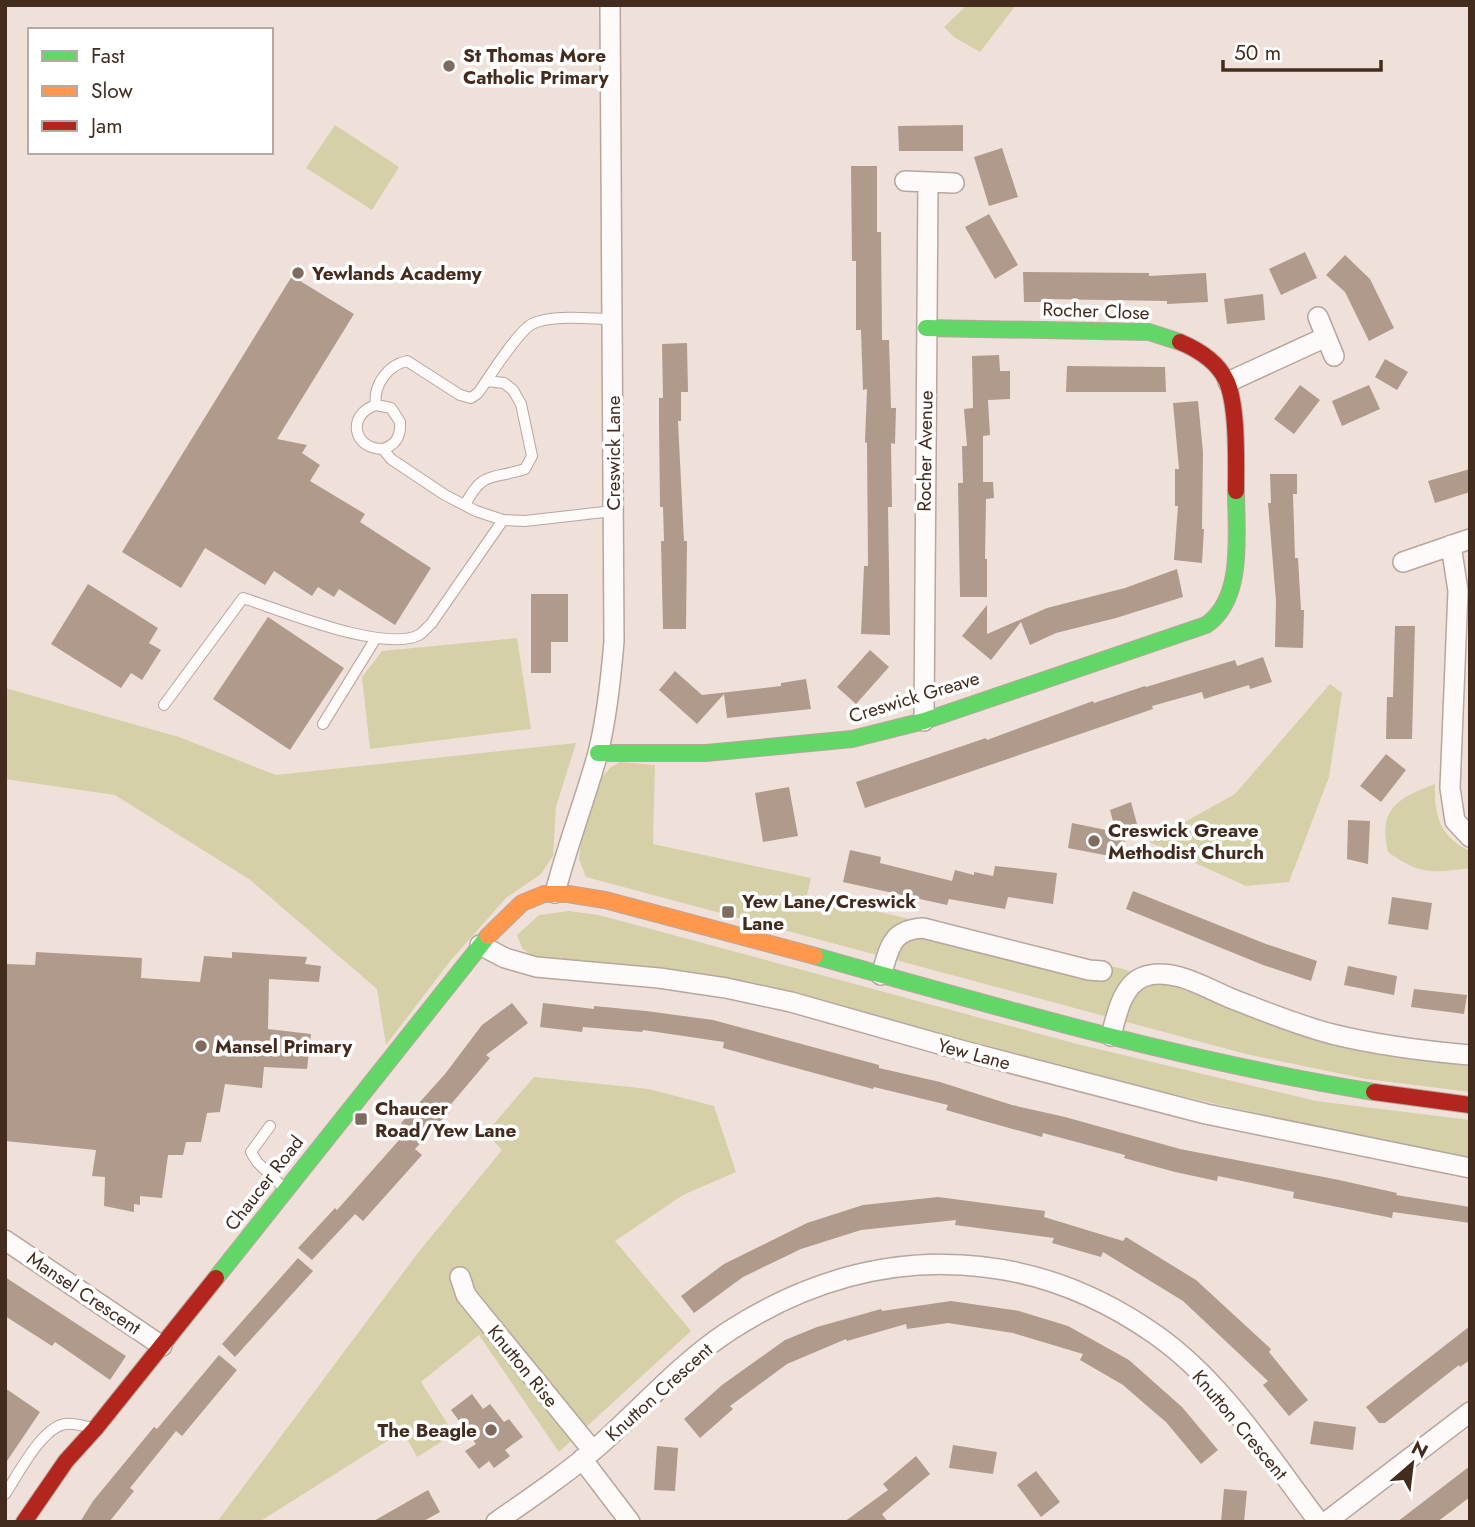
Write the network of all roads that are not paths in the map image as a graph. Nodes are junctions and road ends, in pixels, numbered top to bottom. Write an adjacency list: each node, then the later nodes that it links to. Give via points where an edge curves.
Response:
1 (610, 5): 6 (street, Creswick Lane)
2 (905, 181): 3 (street)
3 (928, 182): 4 (street); 7 (street, Rocher Avenue)
4 (954, 183)
5 (1318, 317): 8 (street)
6 (613, 319): 10 (lane, via 553,319 531,324); 15 (street, Creswick Lane)
7 (926, 328): 11 (main road, Rocher Close, via 1149,332 1189,344); 22 (street, Rocher Avenue)
8 (1326, 337): 9 (street); 11 (street)
9 (1334, 356)
10 (487, 381): 12 (lane, via 471,398 407,361 397,363 374,393); 14 (lane, via 504,383 513,390 521,404 532,456 525,469 485,478)
11 (1228, 382): 22 (main road, Creswick Greave, via 1234,416 1234,577 1218,617 1206,625)
12 (376, 405): 13 (lane, via 391,408 400,422 398,437); 13 (lane, via 362,412 356,429 365,444)
13 (383, 449): 14 (lane)
14 (465, 505): 16 (lane)
15 (613, 510): 16 (lane); 24 (street, Creswick Lane, via 614,641)
16 (503, 520): 20 (lane, via 419,635)
17 (1470, 539): 18 (street)
18 (1451, 545): 19 (street); 25 (street, via 1458,591 1450,789 1455,821)
19 (1403, 562)
20 (376, 638): 21 (lane, via 243,598); 23 (lane)
21 (164, 705)
22 (924, 721): 24 (main road, Creswick Greave, via 852,739 785,747)
23 (323, 724)
24 (598, 753): 26 (street, Creswick Lane)
25 (1470, 837)
26 (555, 893): 27 (main road, Chaucer Road, via 517,905); 29 (main road, via 591,898)
27 (480, 945): 34 (street, Yew Lane, via 536,967 659,978 791,1002 1206,1114); 35 (main road, Chaucer Road)
28 (1102, 971): 29 (street, via 923,928 898,935)
29 (881, 975): 30 (main road)
30 (1111, 1036): 31 (street, via 1116,1014 1133,983 1143,977 1168,975 1334,1035); 32 (main road, via 1322,1085)
31 (1470, 1055)
32 (1470, 1105)
33 (270, 1126): 35 (lane, via 251,1152)
34 (1470, 1168)
35 (285, 1190): 38 (main road, Chaucer Road)
36 (5, 1240): 38 (street, Mansel Crescent)
37 (460, 1277): 41 (street, Knutton Rise, via 466,1294)
38 (162, 1346): 40 (main road, Chaucer Road)
39 (1470, 1412): 47 (street)
40 (95, 1429): 42 (lane, via 66,1424 54,1428); 43 (main road, Chaucer Road, via 66,1461)
41 (587, 1455): 44 (street, Knutton Crescent); 45 (street, Knutton Rise); 46 (street, Knutton Crescent, via 697,1354 767,1308 854,1274 946,1263 1053,1282 1108,1306 1157,1336 1236,1413)
42 (5, 1494)
43 (24, 1522)
44 (496, 1522)
45 (631, 1522)
46 (1319, 1522)
47 (1326, 1522)

